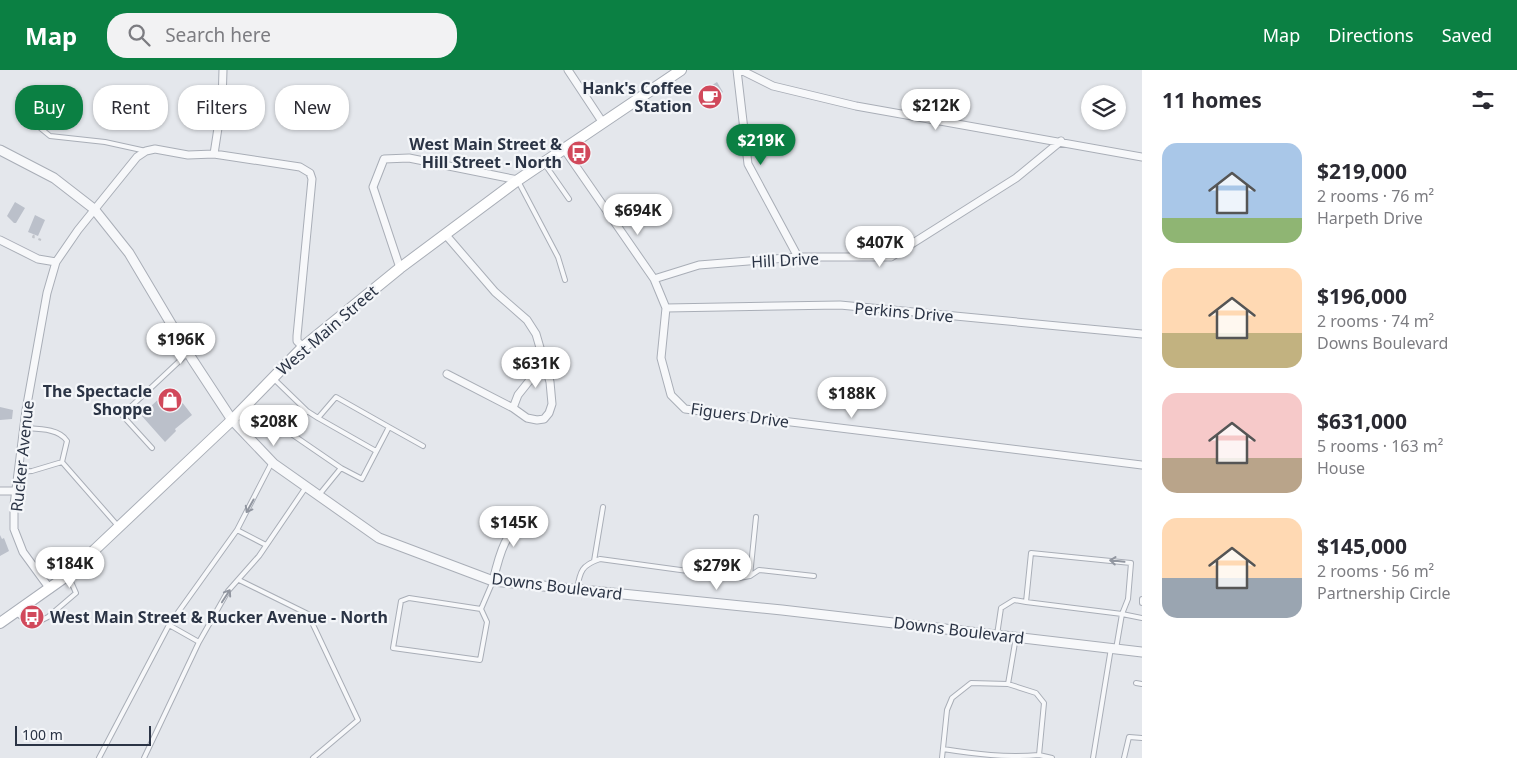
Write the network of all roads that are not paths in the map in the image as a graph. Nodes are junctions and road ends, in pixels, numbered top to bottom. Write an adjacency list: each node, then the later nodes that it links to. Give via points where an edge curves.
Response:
1 (223, 70): 11 (street)
2 (568, 70): 5 (street)
3 (681, 70): 5 (main road, West Main Street)
4 (739, 70): 7 (street, via 773,86 856,106); 19 (street, via 748,164)
5 (604, 123): 8 (main road, West Main Street)
6 (43, 130): 10 (lane, via 50,136 106,142)
7 (1061, 141): 12 (street); 19 (street, Hill Drive, via 1016,178 891,257)
8 (564, 149): 13 (main road, West Main Street); 22 (street, Figuers Drive)
9 (0, 150): 16 (street, Downs Boulevard, via 54,178)
10 (146, 151): 11 (street, via 155,149 198,156); 16 (street, Rucker Avenue, via 137,157)
11 (214, 154): 26 (street, via 300,167 308,170 311,176 297,336)
12 (1142, 157)
13 (544, 163): 14 (main road, West Main Street); 15 (lane)
14 (518, 180): 17 (main road, West Main Street); 21 (street, via 409,158 384,159 373,187); 23 (lane, via 558,257)
15 (569, 199)
16 (94, 209): 20 (street, Rucker Avenue); 27 (street, Downs Boulevard, via 129,253)
17 (445, 234): 21 (main road, West Main Street); 28 (street, via 495,292 527,320 536,334)
18 (0, 240): 20 (street, via 38,259)
19 (798, 257): 22 (street, Hill Drive, via 699,266)
20 (56, 262): 36 (street, Rucker Avenue, via 46,292)
21 (400, 268): 26 (main road, West Main Street)
22 (654, 279): 24 (street, Figuers Drive)
23 (565, 280)
24 (666, 308): 25 (street, Perkins Drive, via 840,306); 42 (street, Figuers Drive, via 661,358 671,396 685,409)
25 (1142, 334)
26 (304, 347): 30 (main road, West Main Street)
27 (188, 353): 34 (street, Downs Boulevard); 38 (lane, via 122,415)
28 (545, 361): 31 (street, via 518,395); 31 (street, via 552,404 549,413 544,419 537,420 527,418)
29 (447, 374): 31 (street)
30 (272, 378): 32 (lane); 34 (main road, West Main Street)
31 (513, 408)
32 (307, 411): 33 (lane); 43 (lane, via 290,433)
33 (318, 418): 35 (lane, via 336,396); 39 (lane)
34 (232, 420): 41 (street, Downs Boulevard); 52 (main road, West Main Street)
35 (388, 427): 37 (lane); 39 (lane)
36 (24, 428): 40 (lane, via 52,431 64,436 67,441); 44 (street, Rucker Avenue)
37 (423, 446)
38 (152, 448)
39 (376, 451): 43 (lane, via 362,479)
40 (62, 462): 44 (lane); 52 (lane)
41 (272, 462): 45 (street, Downs Boulevard); 53 (lane, one-way to 53)
42 (1142, 465)
43 (341, 468): 48 (lane)
44 (18, 472): 47 (street, Rucker Avenue)
45 (306, 487): 48 (street, Downs Boulevard); 54 (lane)
46 (0, 491): 47 (street)
47 (16, 491): 61 (street, Rucker Avenue, via 14,529 24,552)
48 (319, 495): 60 (street, Downs Boulevard, via 379,538)
49 (603, 507): 55 (lane)
50 (528, 511): 60 (street, via 509,533 498,557)
51 (756, 516): 57 (lane)
52 (120, 528): 56 (main road, West Main Street)
53 (237, 530): 54 (lane); 71 (lane)
54 (266, 545): 59 (lane)
55 (594, 561): 57 (lane, via 600,559 739,578); 62 (lane, via 580,573)
56 (68, 575): 61 (main road, West Main Street); 67 (lane, via 76,593 48,617 32,625)
57 (750, 576): 58 (lane, via 759,570)
58 (814, 576)
59 (239, 580): 74 (lane, one-way to 59, via 228,591); 85 (lane, via 308,614 358,720)
60 (493, 580): 62 (street, Downs Boulevard); 66 (lane)
61 (50, 589): 67 (main road, West Main Street)
62 (577, 589): 72 (street, Downs Boulevard)
63 (1142, 599): 65 (lane)
64 (1026, 602): 68 (lane); 68 (lane, one-way to 64, via 1128,599 1131,563 1031,553); 72 (lane, via 1014,600 1001,608)
65 (1142, 603)
66 (481, 609): 66 (lane, via 409,598 401,601 393,648 480,660 487,622)
67 (16, 613): 70 (main road, West Main Street)
68 (1122, 614): 69 (lane); 75 (lane)
69 (1142, 618)
70 (0, 623)
71 (169, 625): 74 (lane); 83 (lane)
72 (997, 635): 73 (street, Downs Boulevard)
73 (1016, 637): 75 (street, Downs Boulevard); 78 (lane)
74 (199, 642): 84 (lane)
75 (1114, 648): 76 (street, Downs Boulevard); 88 (lane)
76 (1142, 652)
77 (1136, 683): 79 (lane)
78 (1008, 684): 81 (lane, via 970,683 952,698 947,710); 82 (lane, via 1036,693 1044,703)
79 (1142, 684)
80 (1142, 738): 89 (lane, via 1129,737)
81 (943, 748): 82 (lane, via 990,756 1020,758); 86 (lane)
82 (1039, 755): 87 (lane)
83 (99, 758)
84 (144, 758)
85 (313, 758)
86 (942, 758)
87 (1052, 758)
88 (1093, 758)
89 (1124, 758)

